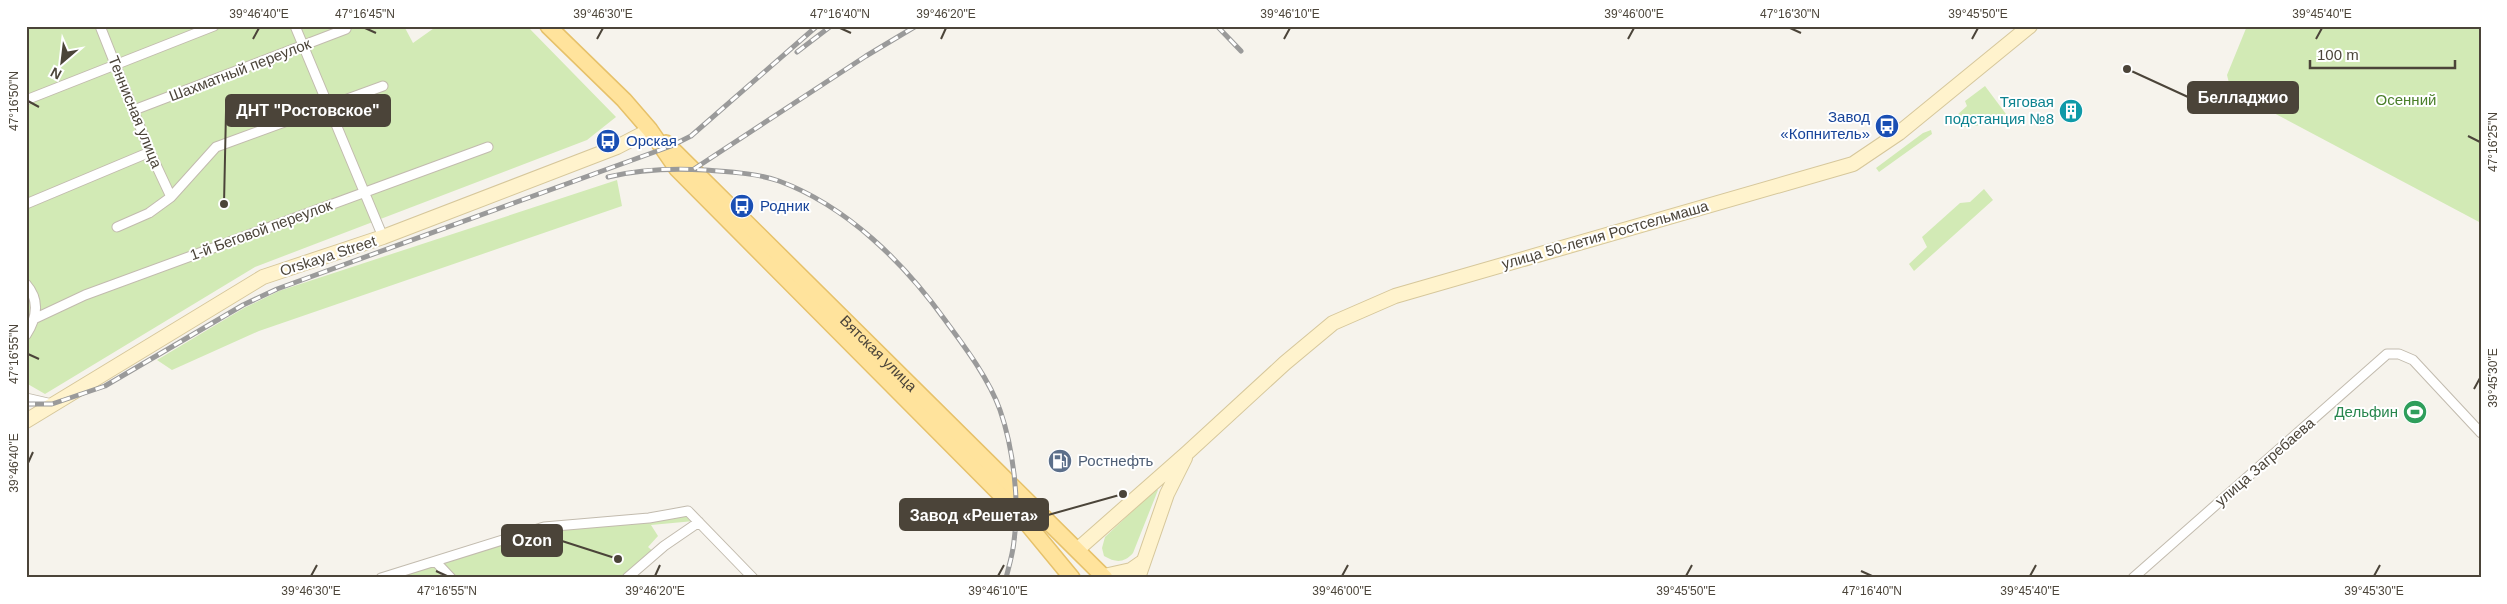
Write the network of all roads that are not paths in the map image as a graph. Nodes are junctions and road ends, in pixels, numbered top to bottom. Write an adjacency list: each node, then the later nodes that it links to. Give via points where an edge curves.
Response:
1 (100, 26): 8 (street, Теннисная улица)
2 (214, 26): 8 (street)
3 (295, 26): 7 (street)
4 (548, 26): 13 (main road, Вятская улица)
5 (2030, 26): 28 (main road, улица 50-летия Ростсельмаша, via 1899,133 1853,164 1395,296 1333,323)
6 (346, 29): 7 (street, Шахматный переулок)
7 (303, 46): 11 (street); 12 (street, Шахматный переулок)
8 (116, 64): 10 (street); 12 (street, Теннисная улица)
9 (383, 86): 11 (street)
10 (26, 100)
11 (329, 106): 16 (street); 17 (street, via 216,147)
12 (134, 110): 15 (street, Теннисная улица)
13 (650, 130): 20 (main road, Orskaya Street, via 617,147); 30 (main road, Вятская улица, via 679,154); 33 (main road, Вятская улица, via 678,169 1015,509)
14 (488, 147): 16 (street, 1-й Беговой переулок)
15 (150, 152): 17 (street, Теннисная улица); 18 (street)
16 (363, 193): 20 (street); 22 (street, 1-й Беговой переулок, via 85,295)
17 (171, 198): 19 (street, via 149,213)
18 (26, 204)
19 (117, 226)
20 (383, 237): 25 (main road, Orskaya Street, via 263,277)
21 (26, 284): 22 (street, via 32,291)
22 (36, 318): 23 (street)
23 (26, 335)
24 (26, 398): 25 (street)
25 (52, 404): 26 (main road, Orskaya Street)
26 (26, 421)
27 (2481, 433): 41 (street, улица Загребаева, via 2413,360 2399,354 2387,354)
28 (1188, 453): 30 (main road, улица 50-летия Ростсельмаша); 32 (main road, via 1167,494)
29 (699, 522): 31 (street, via 688,511 648,518 544,527); 37 (street, via 664,546); 38 (street)
30 (1077, 550): 33 (main road); 34 (main road, Вятская улица)
31 (436, 562): 35 (street); 36 (street)
32 (1141, 563): 34 (main road, via 1131,570); 40 (main road)
33 (1060, 564): 39 (main road, Вятская улица)
34 (1102, 577)
35 (381, 578)
36 (451, 578)
37 (627, 578)
38 (754, 578)
39 (1072, 578)
40 (1138, 578)
41 (2133, 578)

